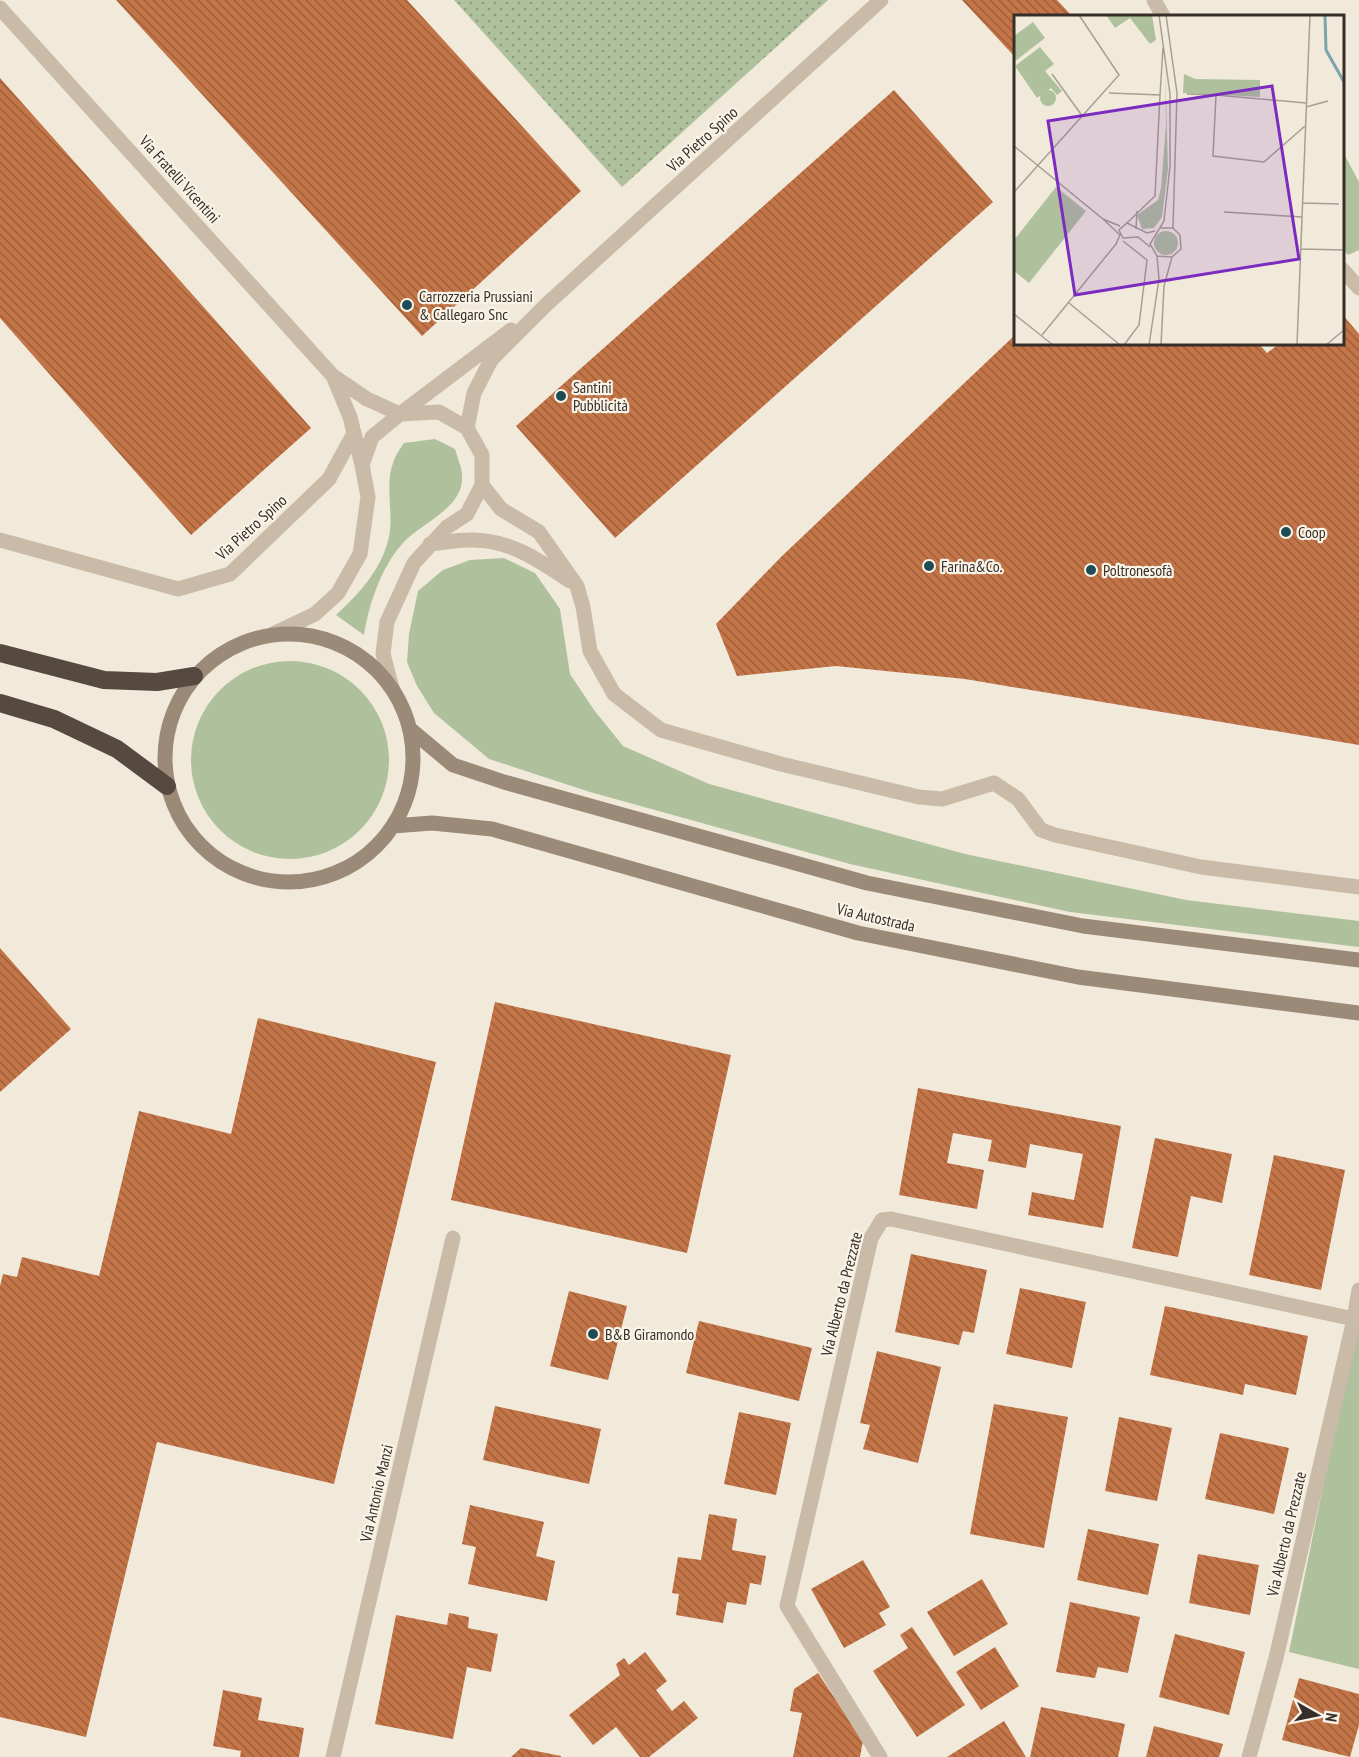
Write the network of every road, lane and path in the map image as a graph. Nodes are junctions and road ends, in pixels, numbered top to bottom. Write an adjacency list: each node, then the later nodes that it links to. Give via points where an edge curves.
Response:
1 (881, 0): 5 (street, Via Pietro Spino)
2 (1154, 0): 4 (street)
3 (0, 8): 6 (street, Via Fratelli Vicentini)
4 (1162, 15)
5 (547, 304): 7 (street, Via Pietro Spino); 8 (street, Via Pietro Spino, via 491,360 474,393)
6 (333, 376): 7 (street, via 367,399); 9 (street)
7 (400, 414): 8 (street, via 439,412); 10 (street, Via Pietro Spino, via 372,437)
8 (467, 428): 11 (street, via 482,455)
9 (353, 435): 10 (street); 12 (street, Via Pietro Spino, via 329,479 230,574 178,589)
10 (362, 465): 15 (street, via 368,497 360,554 338,593 315,614)
11 (482, 485): 13 (street, via 467,514); 14 (street, via 501,509 539,532)
12 (0, 540)
13 (430, 544): 14 (street, via 469,539 505,544 532,555); 18 (street, via 414,563 387,621 383,654)
14 (577, 586): 23 (street, via 590,651 614,694 661,730 919,797 942,799 994,783 1018,799 1041,830 1055,835 1201,867)
15 (273, 634): 17 (main road, Via Autostrada, via 244,641 217,656); 18 (main road, Via Autostrada, via 300,633 327,639 375,667)
16 (0, 653): 17 (highway, via 104,680 157,682)
17 (194, 676): 21 (main road, Via Autostrada, via 177,702 167,731)
18 (392, 688): 20 (main road, Via Autostrada)
19 (0, 703): 21 (highway, via 54,719 117,749)
20 (410, 729): 22 (main road, Via Autostrada, via 411,779); 24 (main road, Via Autostrada, via 453,765 867,883 1083,926)
21 (167, 786): 22 (main road, Via Autostrada, via 190,835 219,862 255,879 294,883 333,875 367,855)
22 (393, 826): 25 (main road, Via Autostrada, via 432,823 492,829 858,933 1077,976)
23 (1359, 887)
24 (1359, 960)
25 (1359, 1013)
26 (453, 1238): 29 (street, Via Antonio Manzi)
27 (1359, 1290): 28 (street, Via Alberto da Prezzate)
28 (1353, 1319): 30 (street, Via Alberto da Prezzate, via 902,1221 882,1220 871,1238 787,1606); 31 (street, Via Alberto da Prezzate)
29 (333, 1757)
30 (880, 1757)
31 (1250, 1757)

